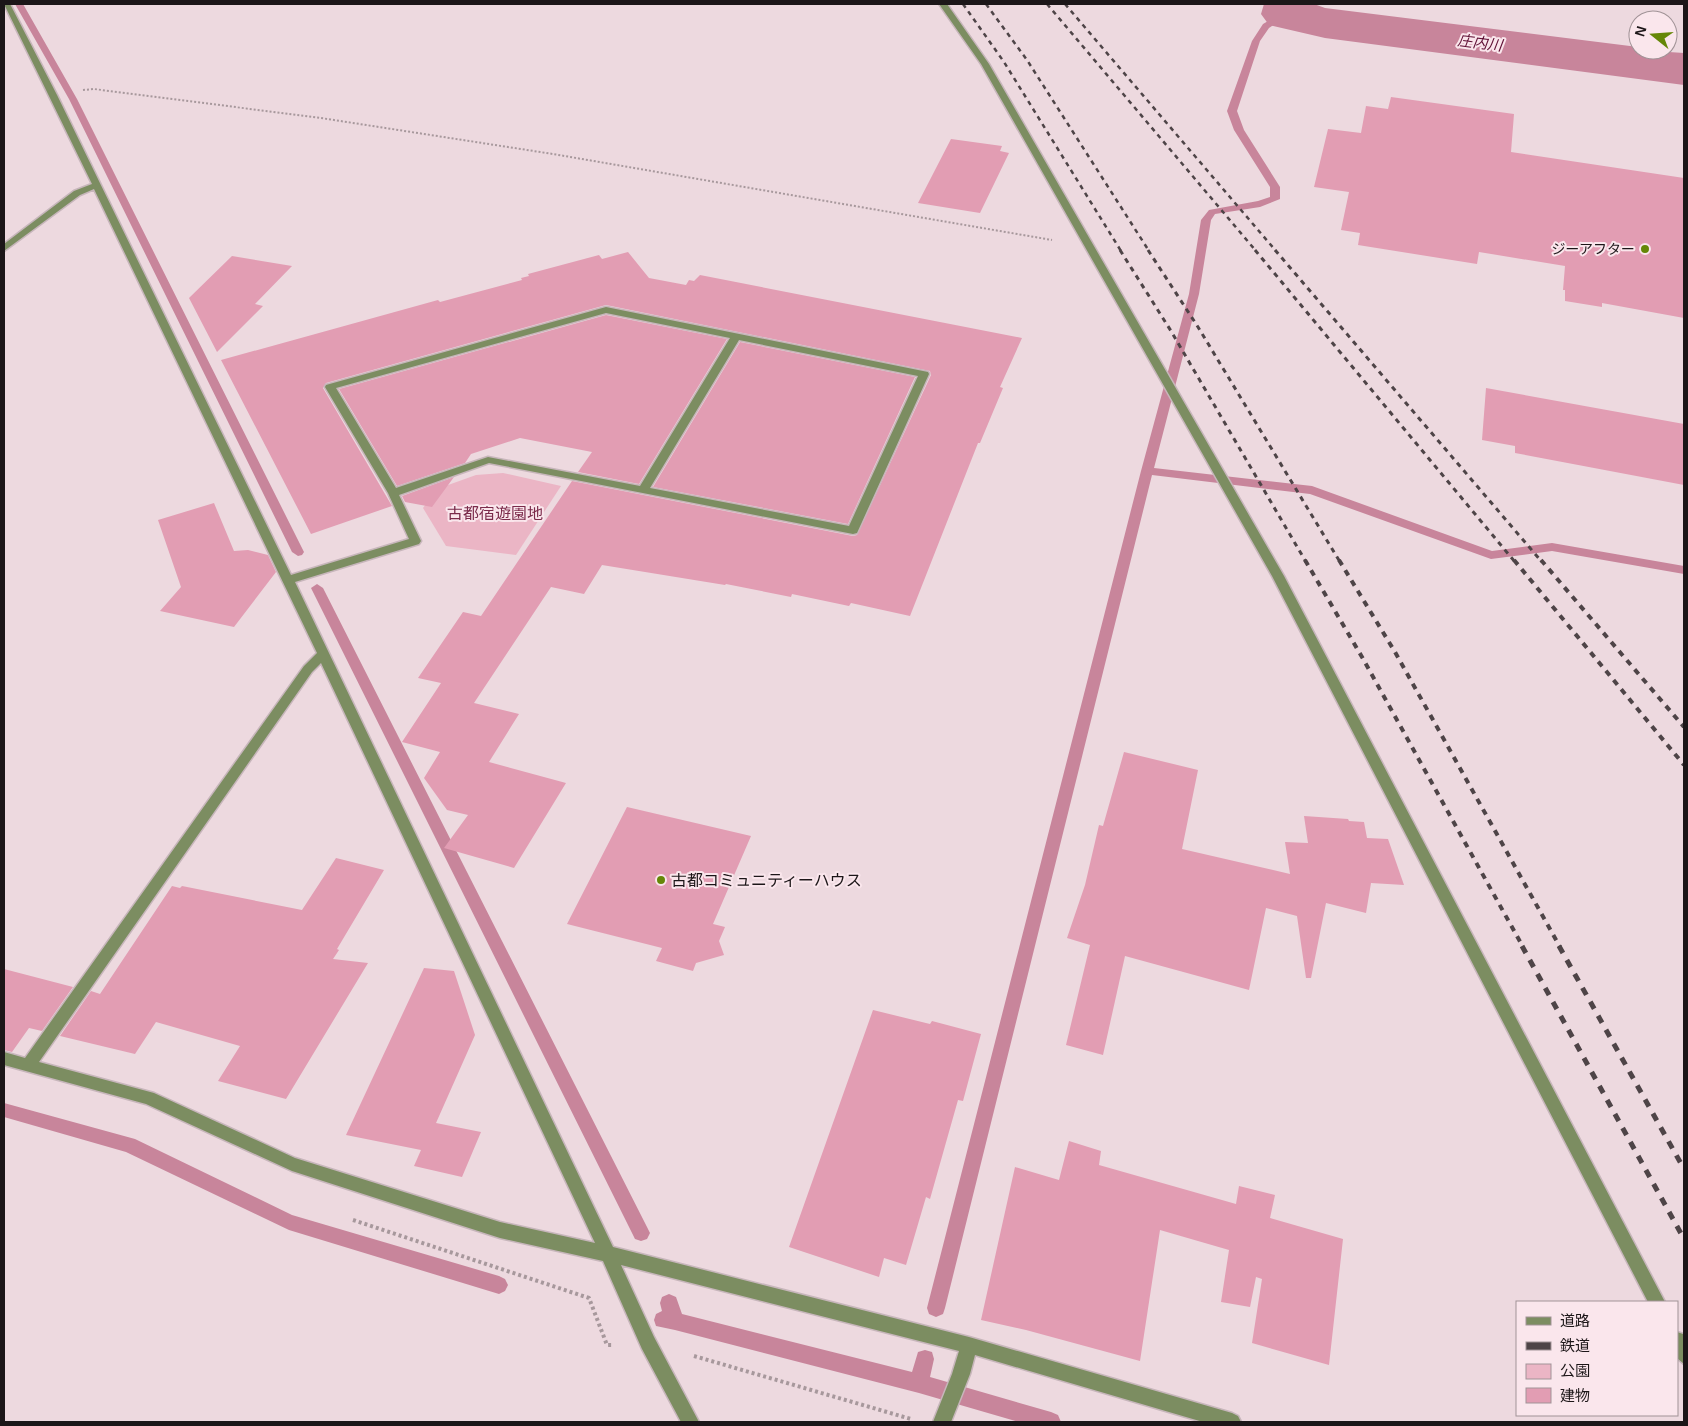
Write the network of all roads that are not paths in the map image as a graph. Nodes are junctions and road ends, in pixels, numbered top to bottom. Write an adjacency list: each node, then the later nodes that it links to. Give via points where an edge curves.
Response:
1 (6, 4): 3 (street)
2 (943, 4): 13 (street, via 986,64 1278,576)
3 (95, 186): 4 (street, via 77,193); 8 (street)
4 (4, 248)
5 (736, 337): 6 (street); 6 (street, via 924,374 853,530); 7 (street, via 606,310 330,387)
6 (643, 490): 7 (street, via 488,460)
7 (393, 493): 8 (street, via 414,541)
8 (288, 580): 9 (street)
9 (322, 656): 11 (street, via 308,669); 12 (street)
10 (4, 1059): 11 (street)
11 (28, 1066): 12 (street, via 148,1098 302,1167 500,1230)
12 (608, 1254): 15 (street); 18 (street, via 648,1343)
13 (1656, 1301)
14 (1678, 1342): 16 (street)
15 (969, 1345): 17 (street); 19 (street)
16 (1684, 1355)
17 (945, 1416)
18 (690, 1422)
19 (1232, 1422)

